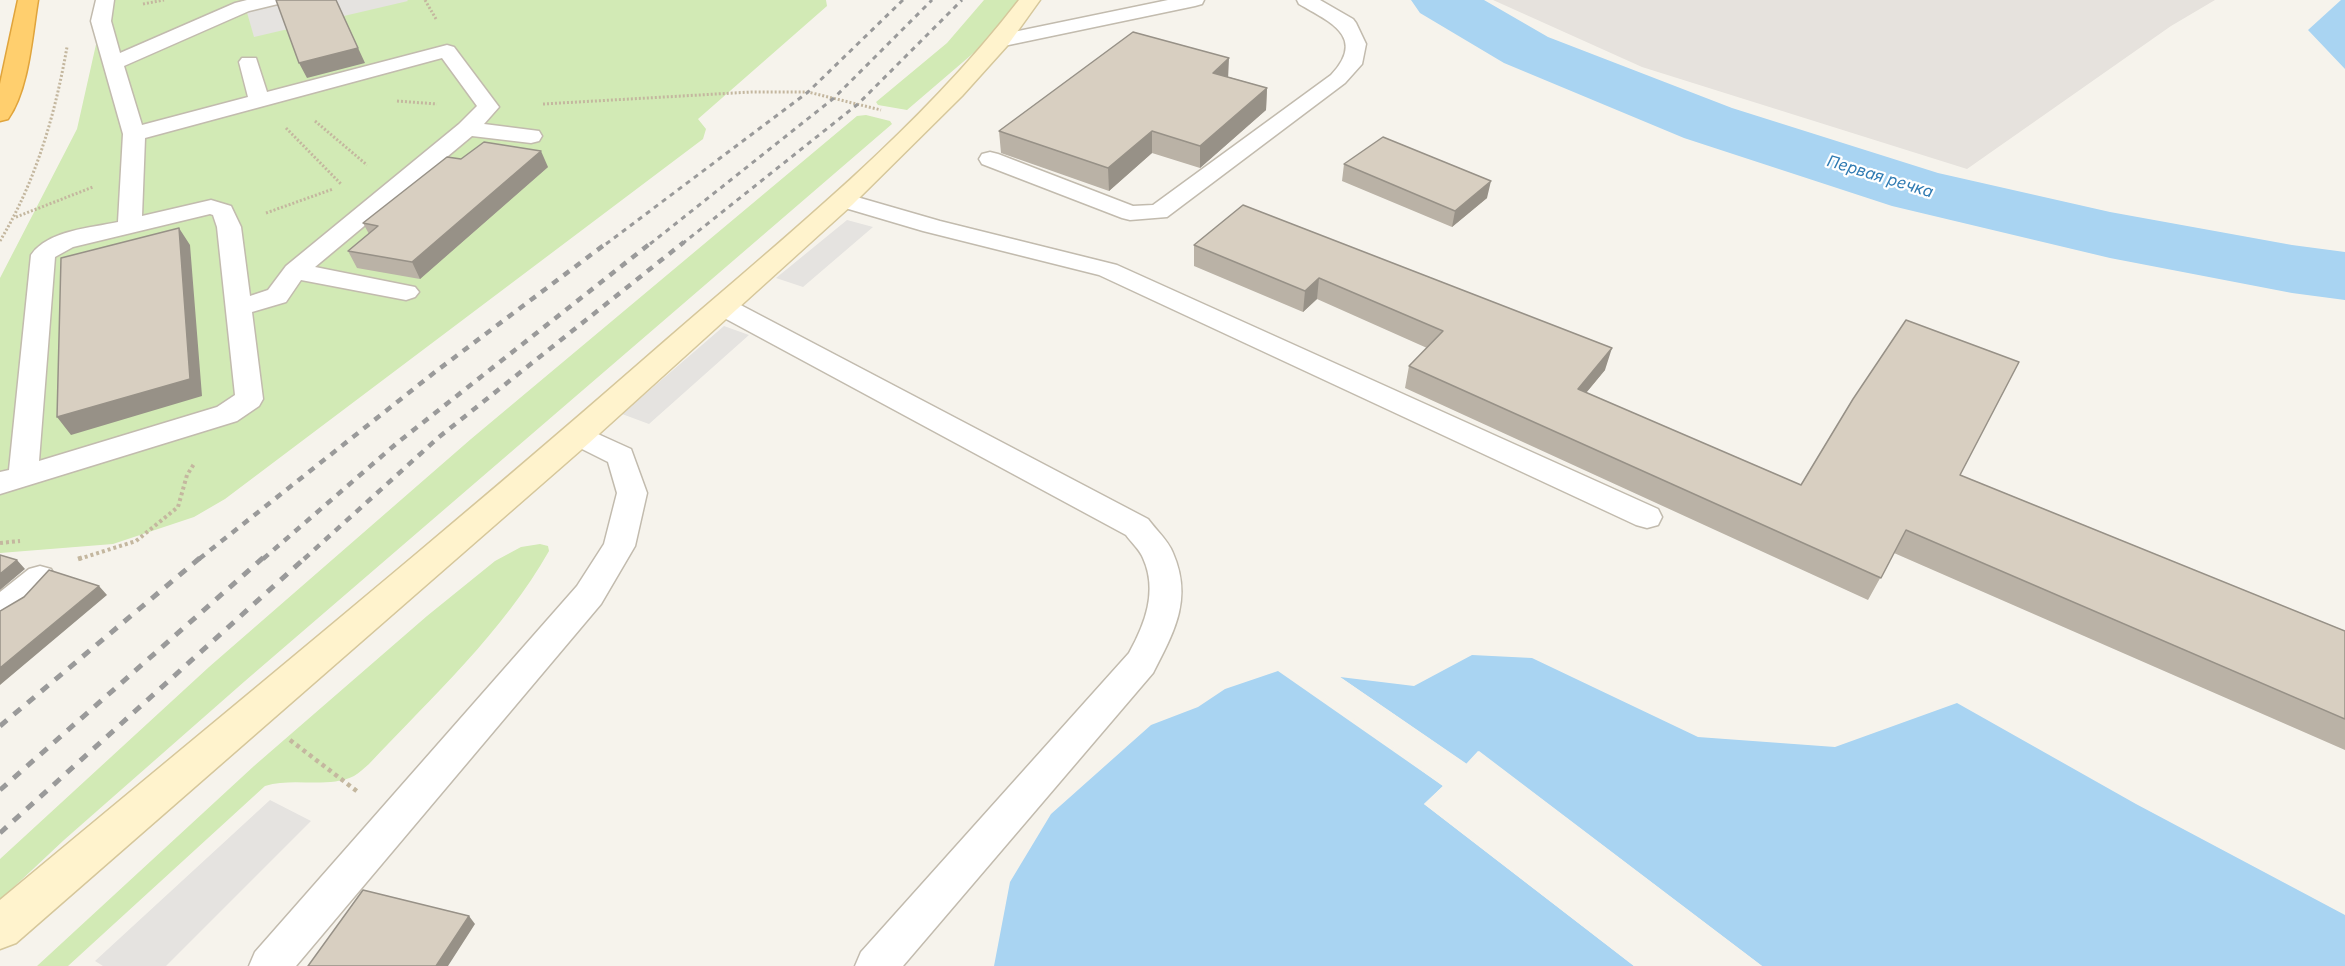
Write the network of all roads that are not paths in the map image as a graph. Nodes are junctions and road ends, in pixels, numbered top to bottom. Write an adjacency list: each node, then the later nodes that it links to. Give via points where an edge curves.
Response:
1 (28, 0): 11 (highway, via 12,83)
2 (105, 0): 9 (lane, via 101,21)
3 (271, 0): 9 (lane, via 242,7)
4 (1030, 0): 7 (street)
5 (1195, 0): 7 (lane)
6 (1306, 0): 15 (lane, via 1346,23 1356,44 1352,64 1338,79 1159,212 1130,213)
7 (999, 40): 16 (street, via 954,91)
8 (249, 62): 10 (lane)
9 (114, 63): 13 (lane)
10 (259, 100): 12 (lane, via 447,51 488,107); 13 (lane)
11 (0, 114)
12 (467, 129): 14 (lane); 18 (lane)
13 (134, 134): 17 (lane)
14 (531, 136)
15 (990, 159)
16 (843, 200): 21 (street); 24 (lane, via 1108,270)
17 (130, 226): 20 (lane, via 211,207 223,211 229,227); 23 (lane, via 65,242 43,255)
18 (295, 271): 19 (lane); 20 (lane, via 277,296)
19 (406, 292)
20 (239, 307): 23 (lane, via 249,399 228,414)
21 (724, 307): 22 (street); 29 (lane, via 1137,527 1158,554 1167,590 1160,627 1142,663)
22 (578, 435): 27 (street); 28 (lane, via 621,456 632,493 619,546 589,595)
23 (11, 479)
24 (1647, 517)
25 (40, 578): 26 (lane)
26 (0, 610)
27 (0, 928)
28 (270, 966)
29 (876, 966)

